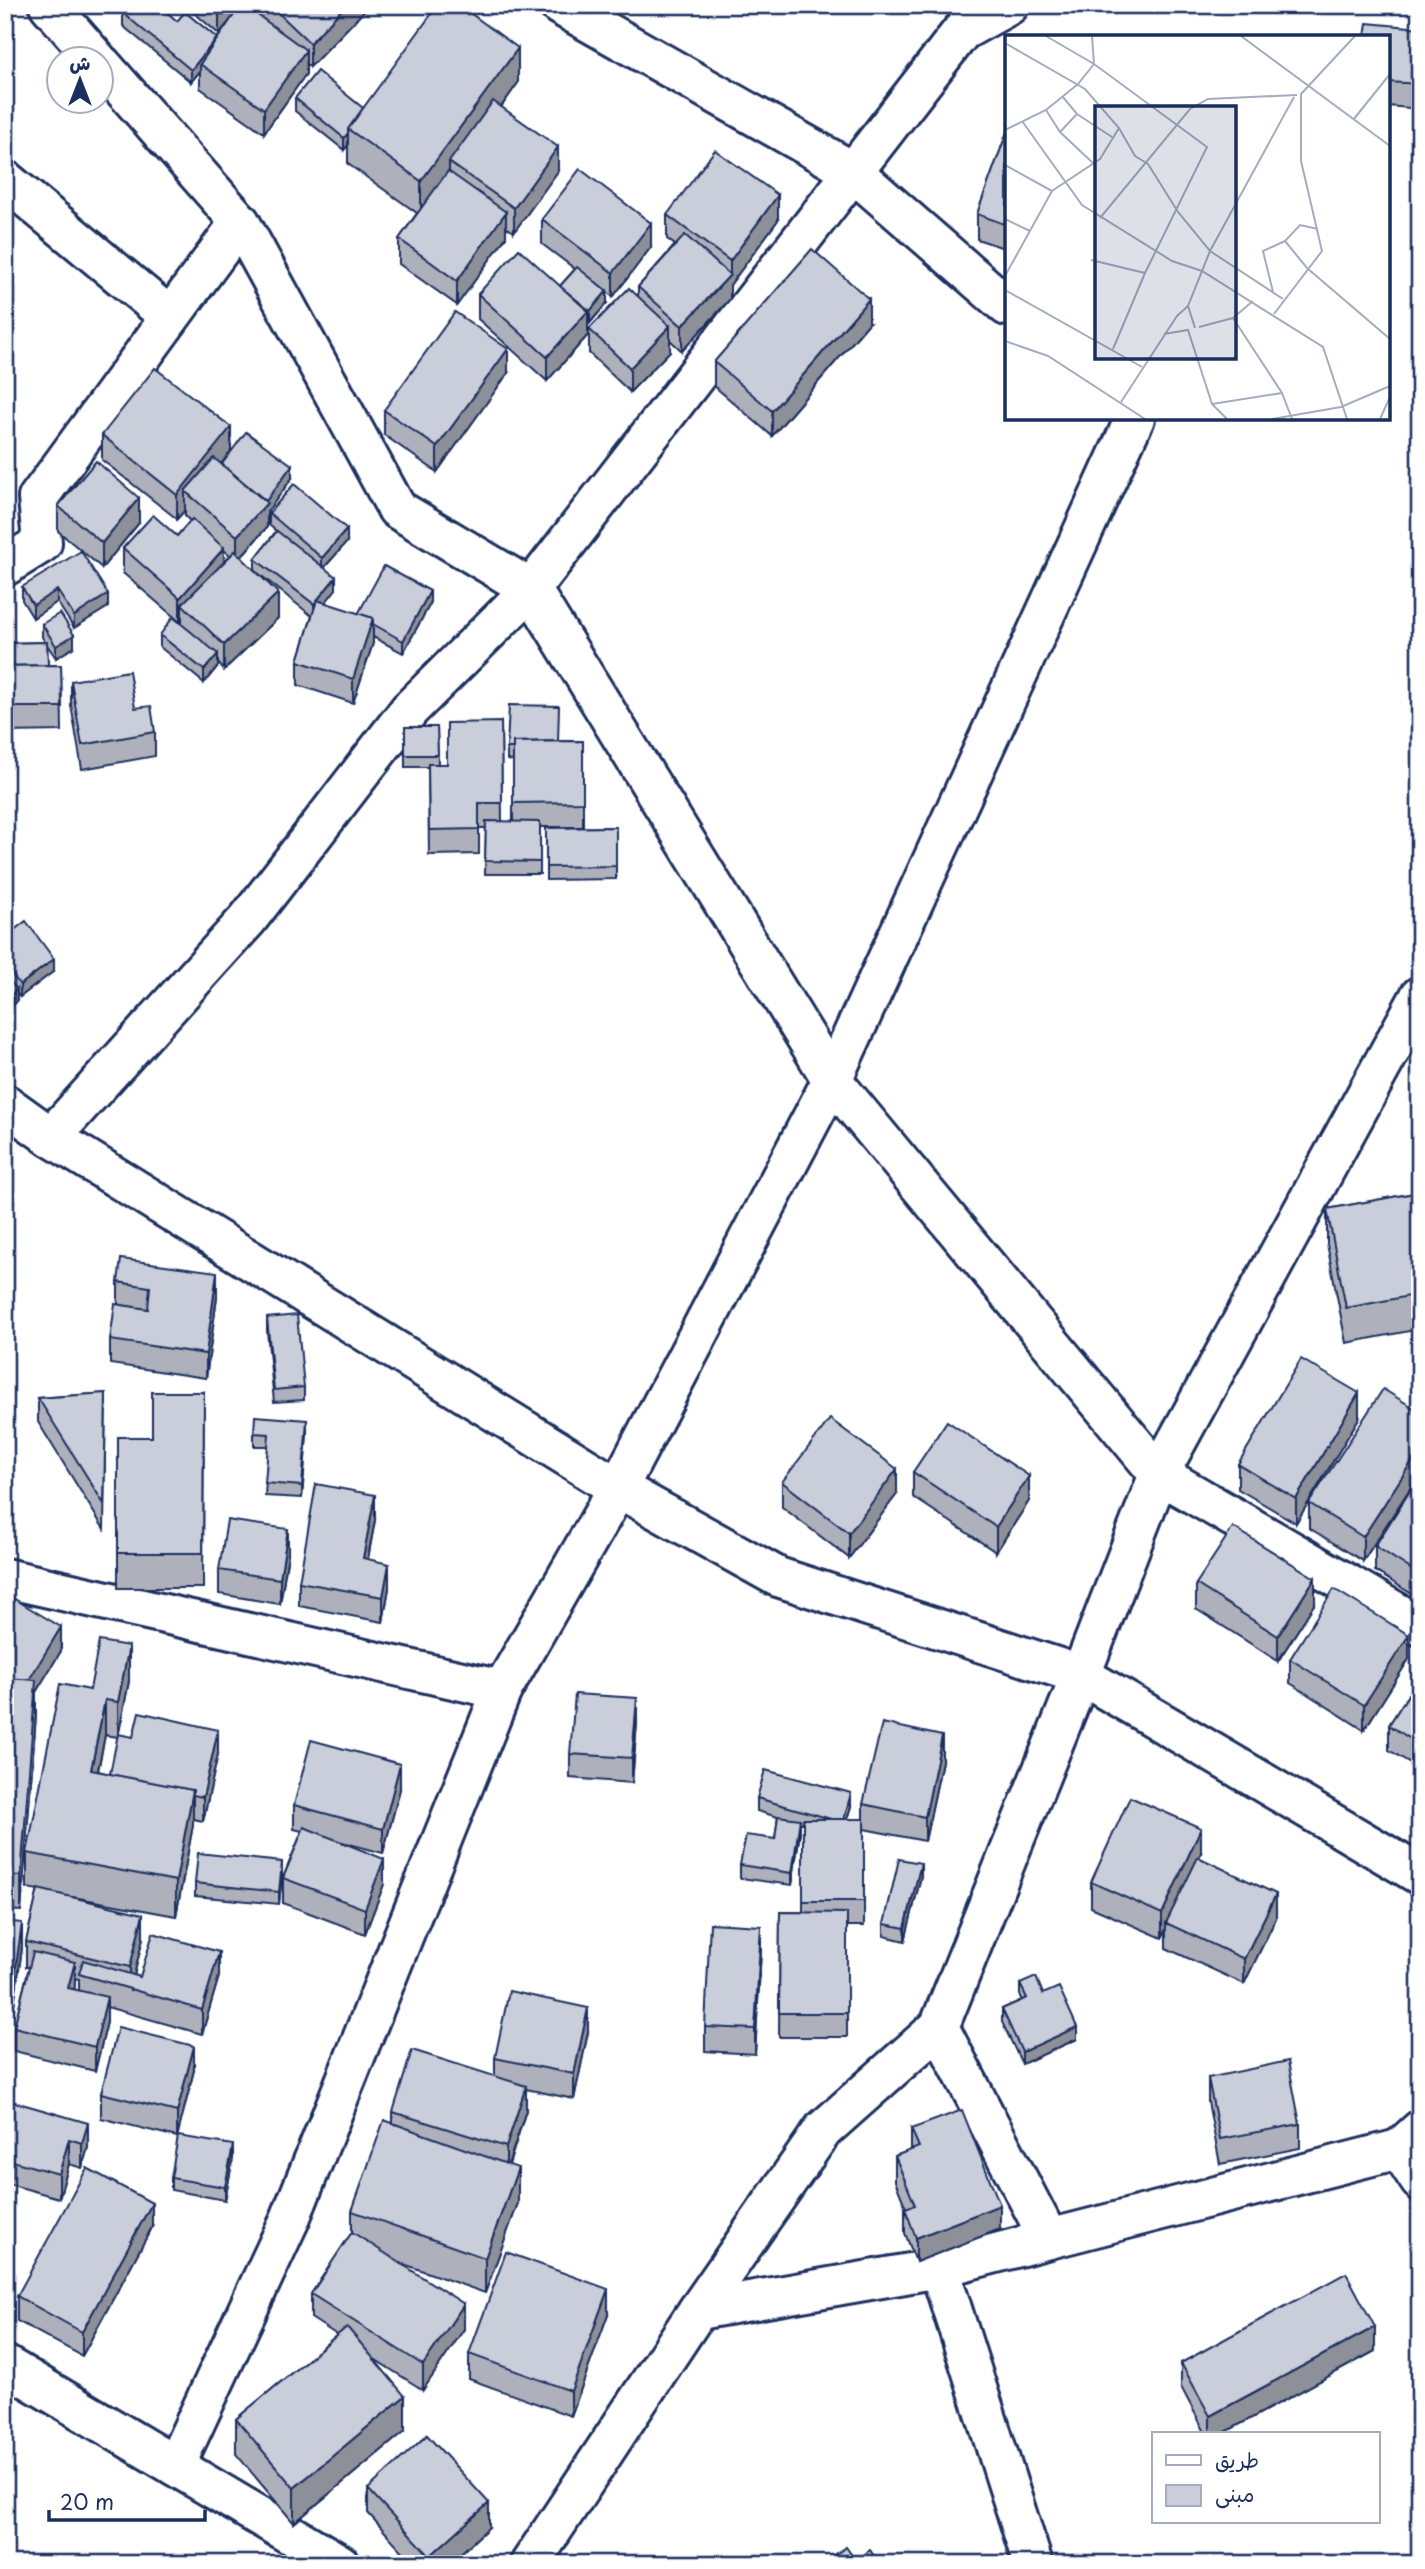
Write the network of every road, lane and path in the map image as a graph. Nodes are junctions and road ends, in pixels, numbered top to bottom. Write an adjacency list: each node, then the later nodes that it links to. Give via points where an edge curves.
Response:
1 (49, 5): 4 (street)
2 (559, 5): 6 (street)
3 (1009, 5): 6 (street, via 962,31)
4 (85, 46)
5 (116, 81): 8 (street)
6 (852, 171): 9 (street); 13 (street)
7 (5, 180): 10 (street)
8 (240, 222): 10 (street); 13 (street, via 397,509)
9 (1005, 304)
10 (170, 317): 12 (street, via 38,498 42,543)
11 (1134, 420): 15 (street)
12 (5, 566)
13 (531, 589): 15 (street); 17 (street, via 410,709 248,919)
14 (1420, 996): 18 (street)
15 (832, 1080): 18 (street); 19 (street)
16 (5, 1104): 17 (street)
17 (51, 1137): 19 (street)
18 (1159, 1474): 21 (street); 22 (street)
19 (618, 1488): 22 (street, via 778,1577); 23 (street)
20 (5, 1577): 23 (street)
21 (1420, 1626)
22 (1081, 1675): 24 (street); 25 (street)
23 (502, 1690): 32 (street, via 290,2219)
24 (1420, 1875)
25 (939, 2027): 28 (street); 30 (street, via 823,2130)
26 (1409, 2140): 27 (street); 28 (street)
27 (1420, 2181)
28 (1049, 2239): 29 (street)
29 (939, 2268): 30 (street); 35 (street)
30 (698, 2310): 34 (street)
31 (5, 2365): 32 (street)
32 (175, 2466): 33 (street)
33 (340, 2564)
34 (530, 2564)
35 (1034, 2564)

